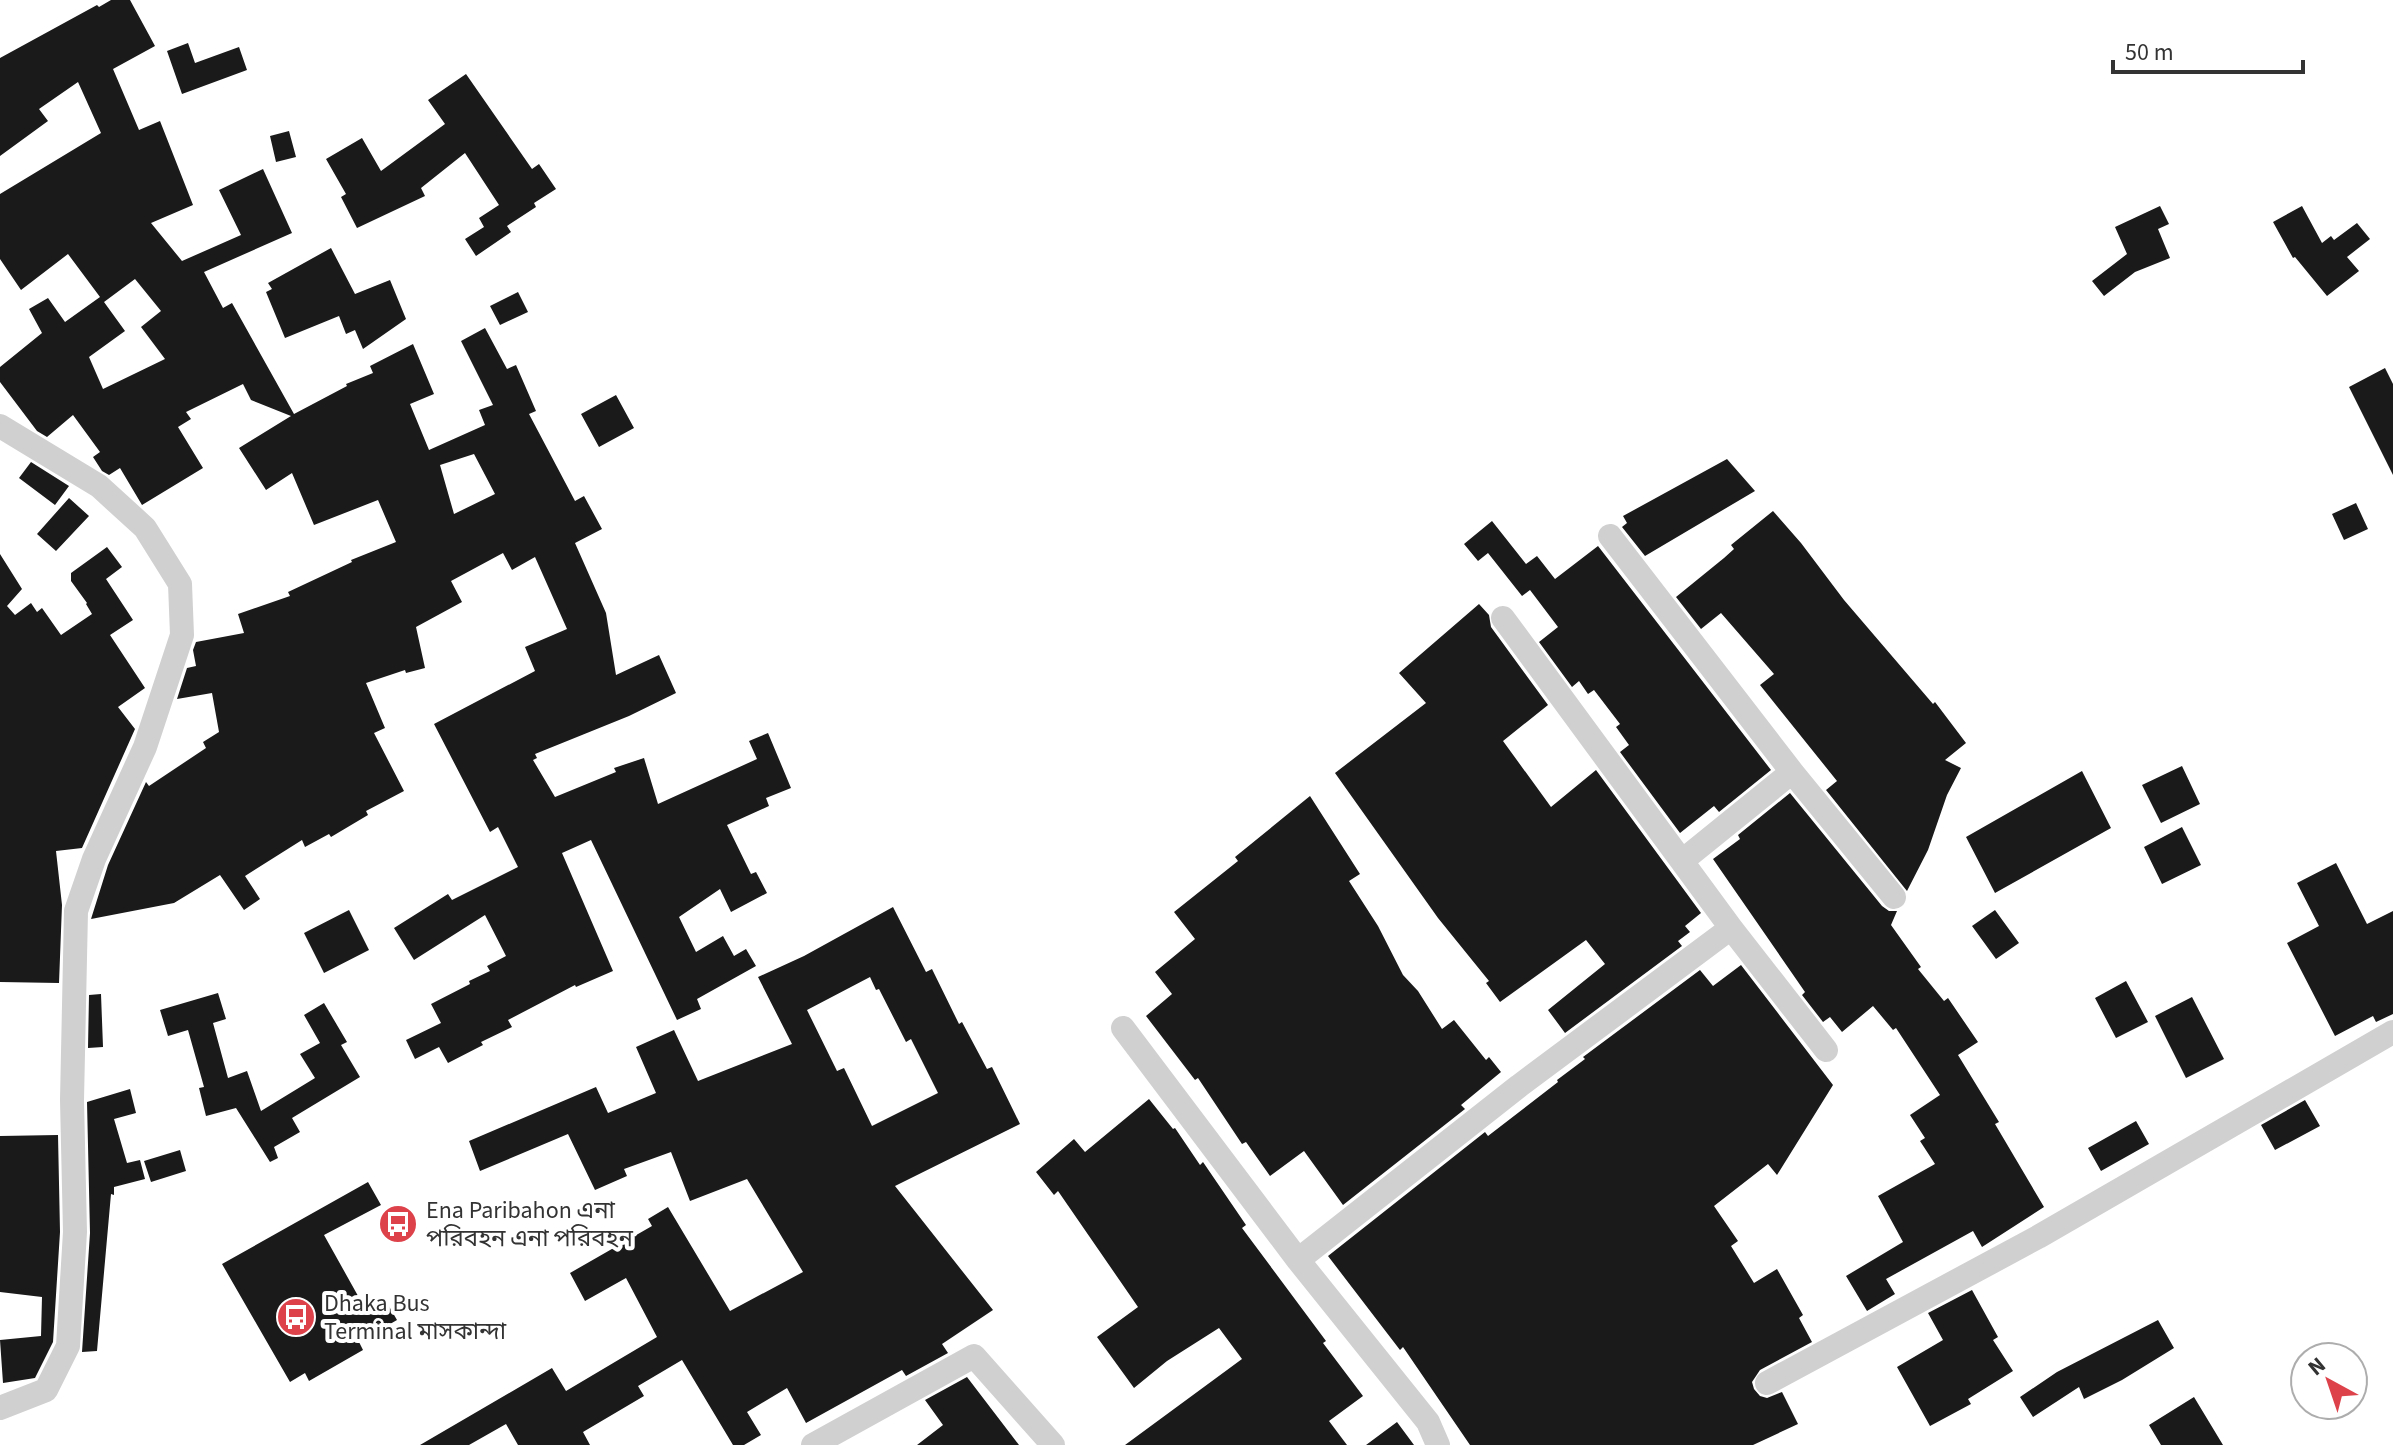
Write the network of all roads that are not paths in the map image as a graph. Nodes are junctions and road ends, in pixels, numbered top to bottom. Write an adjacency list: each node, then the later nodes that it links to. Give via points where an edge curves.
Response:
1 (0, 426): 13 (street, via 99,486 145,528 180,584 182,635 145,747 76,911 75,1232 68,1346 46,1390)
2 (1610, 536): 4 (street)
3 (1503, 618): 5 (street)
4 (1792, 772): 5 (street); 6 (street)
5 (1682, 861): 7 (street)
6 (1894, 897)
7 (1731, 928): 10 (street); 11 (street)
8 (1123, 1028): 11 (street)
9 (2393, 1032): 12 (street, via 2038,1237)
10 (1826, 1050)
11 (1298, 1260): 16 (street, via 1428,1422)
12 (1767, 1383)
13 (0, 1408)
14 (813, 1445): 15 (street, via 974,1356)
15 (1053, 1445)
16 (1438, 1445)

